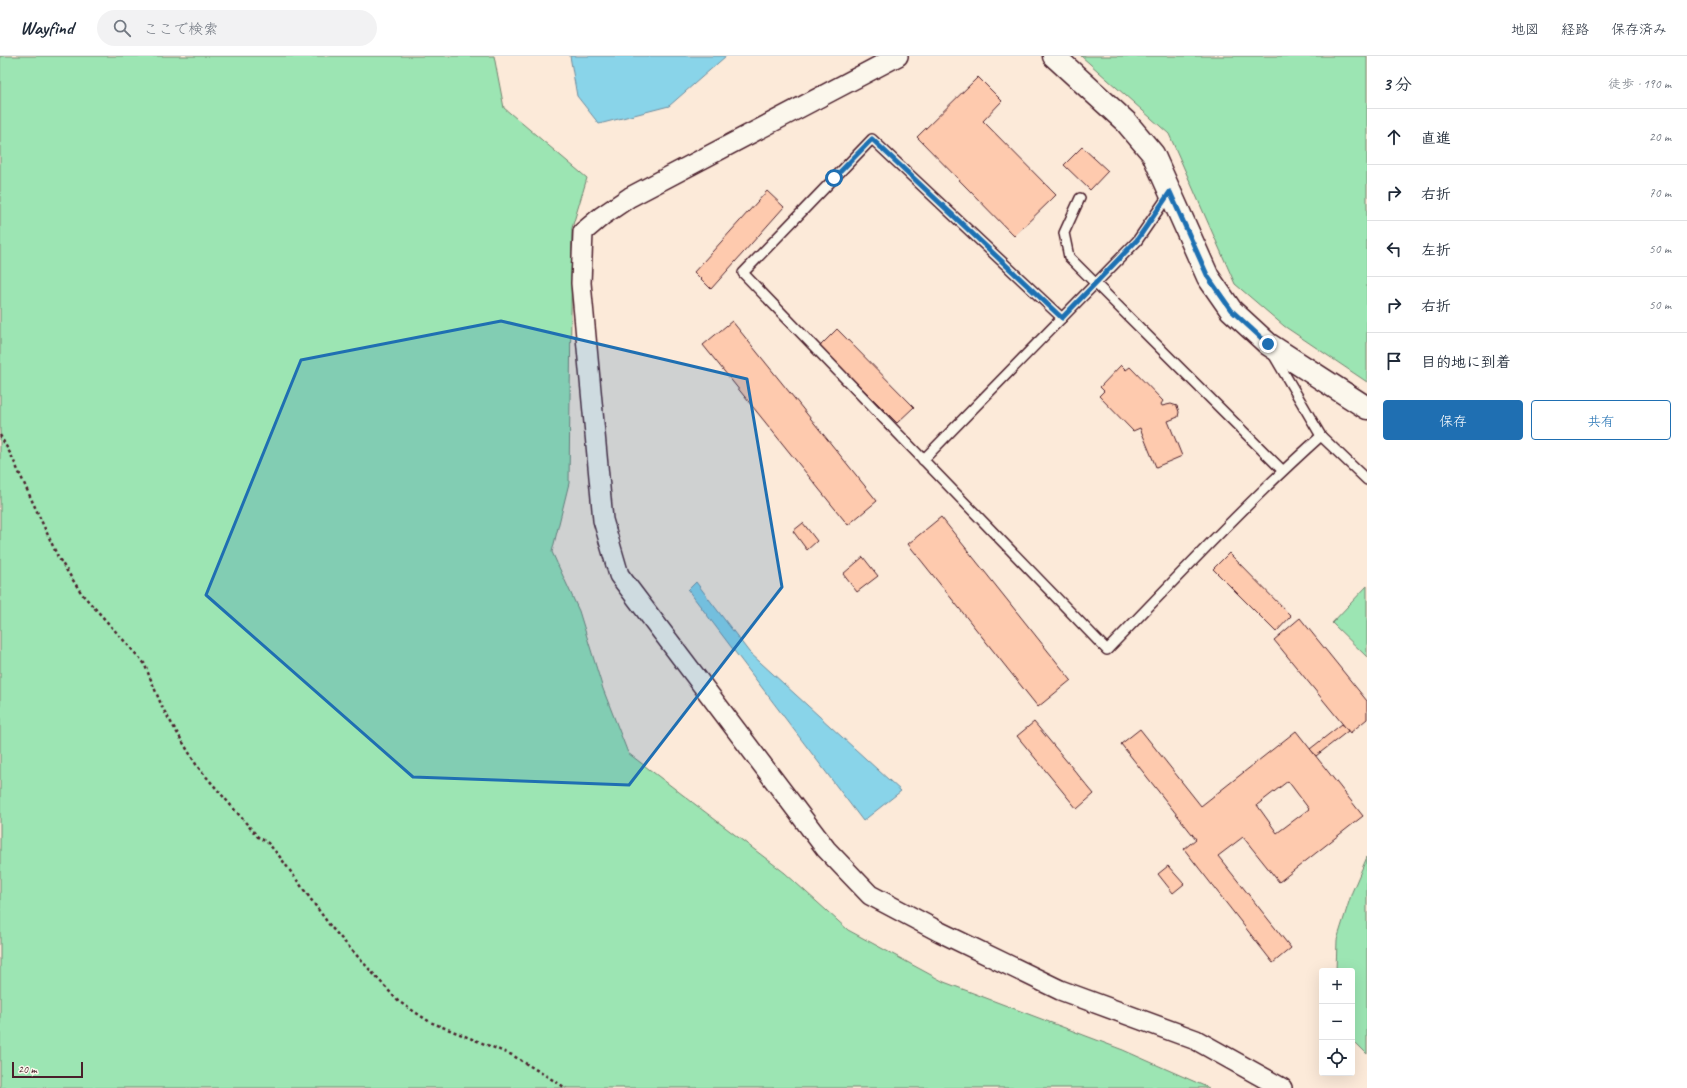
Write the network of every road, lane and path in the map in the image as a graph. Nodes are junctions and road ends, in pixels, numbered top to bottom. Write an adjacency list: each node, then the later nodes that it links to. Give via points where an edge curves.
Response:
1 (898, 56): 15 (street, via 630,197 584,232 581,283 602,520 619,576 826,849 870,895 1060,990 1196,1040)
2 (1054, 56): 3 (street, via 1130,127 1153,154)
3 (1170, 192): 5 (lane, via 1137,240); 7 (street, via 1208,277 1231,310)
4 (1080, 198): 5 (lane, via 1064,233 1069,257)
5 (1096, 283): 6 (lane); 12 (lane)
6 (1062, 318): 11 (lane); 11 (lane, via 872,139 867,144 743,273)
7 (1268, 344): 8 (street); 10 (lane)
8 (1367, 408)
9 (0, 435): 14 (path, via 58,557 82,594 144,663 163,709 197,766 258,837 268,843 280,857 331,926 398,1001 430,1022 512,1055)
10 (1321, 436): 12 (lane); 13 (lane)
11 (923, 460): 12 (lane, via 1107,650)
12 (1282, 470)
13 (1367, 480)
14 (566, 1088)
15 (1282, 1088)

